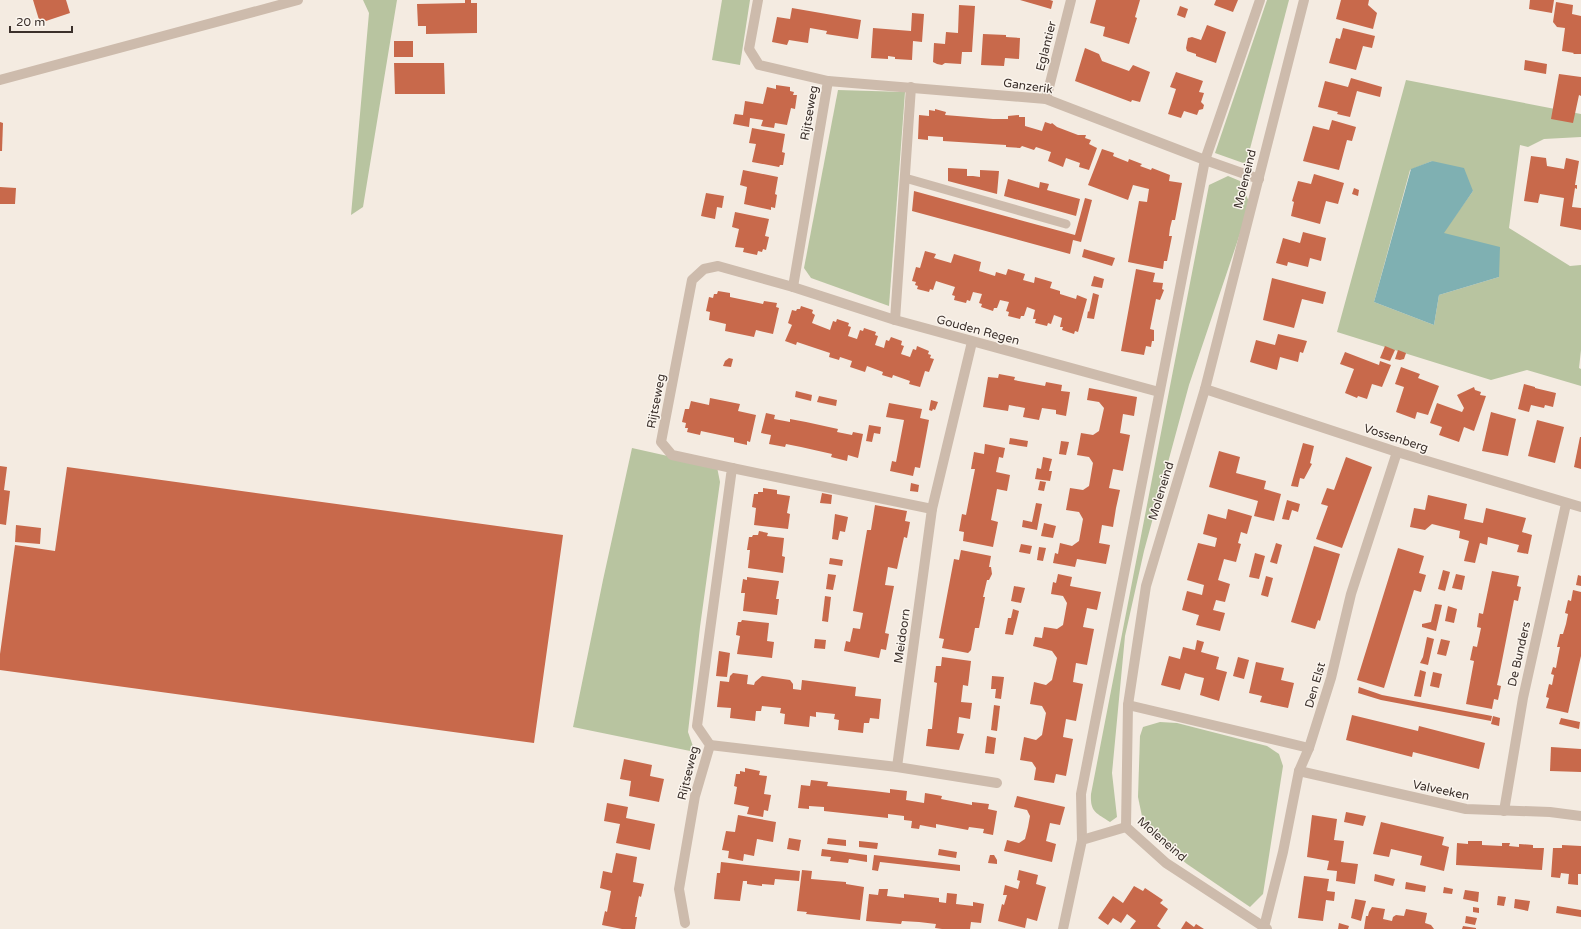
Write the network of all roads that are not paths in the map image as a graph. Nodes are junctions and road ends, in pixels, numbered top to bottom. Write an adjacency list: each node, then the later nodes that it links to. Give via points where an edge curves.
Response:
1 (298, 0): 6 (street)
2 (758, 0): 7 (street, Rijtseweg, via 749,49 759,65)
3 (1071, 0): 9 (street, Eglantier)
4 (1260, 0): 10 (street, Moleneind)
5 (1304, 0): 12 (street, Moleneind)
6 (0, 80)
7 (828, 81): 8 (street, Ganzerik); 14 (street, Rijtseweg)
8 (911, 88): 9 (street, Ganzerik); 11 (street)
9 (1046, 99): 10 (street, Ganzerik)
10 (1205, 160): 12 (street, Ganzerik); 18 (street, Moleneind)
11 (905, 178): 13 (lane); 15 (street)
12 (1259, 179): 17 (street, Moleneind)
13 (1066, 224)
14 (793, 287): 15 (street, Gouden Regen); 20 (street, Rijtseweg, via 718,266 704,269 692,280 661,442 672,455)
15 (895, 320): 16 (street, Gouden Regen)
16 (972, 342): 18 (street, Gouden Regen); 23 (street, Meidoorn)
17 (1205, 389): 19 (street, Vossenberg); 24 (street, Moleneind, via 1146,586)
18 (1159, 392): 33 (street, Moleneind, via 1082,794)
19 (1397, 452): 21 (street, Vossenberg); 26 (street, Den Elst, via 1351,594 1331,678)
20 (732, 468): 23 (street); 25 (street, Rijtseweg, via 697,726)
21 (1566, 504): 22 (street, Vossenberg); 30 (street, De Bunders, via 1523,698)
22 (1581, 507)
23 (932, 508): 27 (street, Meidoorn)
24 (1128, 705): 26 (street); 32 (street, Moleneind)
25 (710, 745): 27 (street); 34 (street, Rijtseweg, via 695,796 679,889)
26 (1309, 748): 28 (street, Den Elst)
27 (897, 768): 29 (street)
28 (1298, 771): 30 (street, Valveeken, via 1466,810); 35 (street, Den Elst)
29 (997, 784)
30 (1504, 811): 31 (street, Valveeken)
31 (1581, 816)
32 (1126, 827): 33 (street); 35 (street, Moleneind, via 1166,863)
33 (1082, 840): 36 (street, Moleneind)
34 (687, 927)
35 (1266, 928)
36 (1063, 929)

